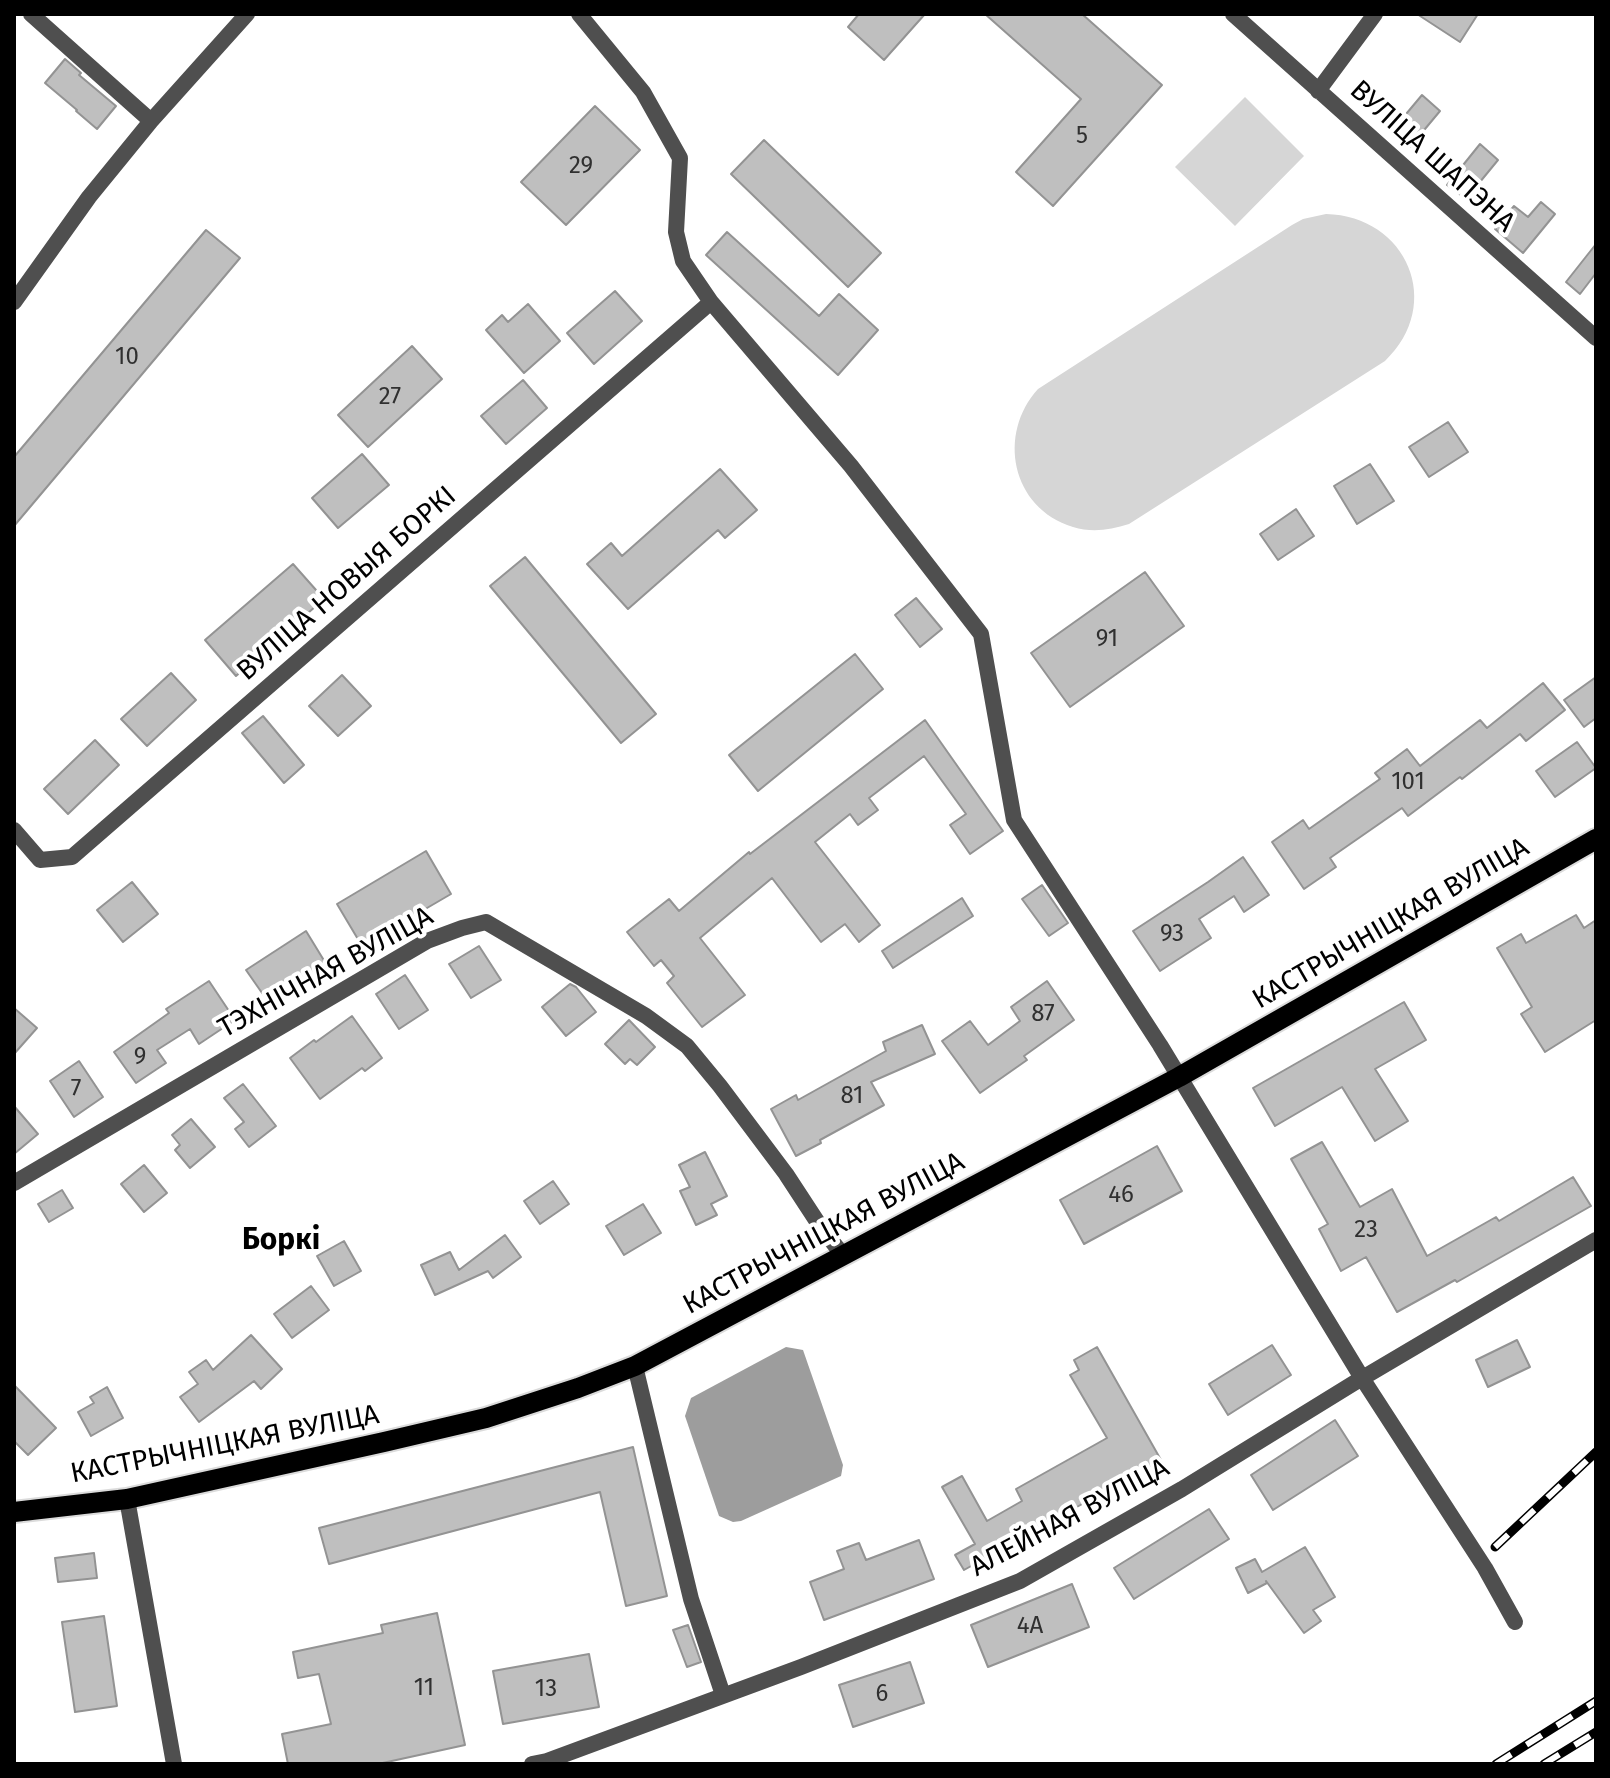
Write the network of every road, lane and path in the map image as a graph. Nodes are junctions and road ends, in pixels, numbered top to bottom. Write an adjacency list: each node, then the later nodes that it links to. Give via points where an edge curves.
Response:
1 (31, 14): 7 (street)
2 (247, 14): 7 (street)
3 (579, 14): 9 (street, via 643,92 680,158 676,232 683,261)
4 (1233, 14): 6 (street, ВУЛІЦА ШАПЭНА)
5 (1375, 14): 6 (street)
6 (1318, 91): 10 (street, ВУЛІЦА ШАПЭНА)
7 (151, 121): 8 (street)
8 (14, 302)
9 (711, 302): 11 (street, ВУЛІЦА НОВЫЯ БОРКІ, via 72,857 40,860); 13 (street, via 851,466 981,634 1014,820)
10 (1596, 338)
11 (14, 830)
12 (1596, 839): 13 (main road, КАСТРЫЧНІЦКАЯ ВУЛІЦА)
13 (1179, 1077): 16 (main road, КАСТРЫЧНІЦКАЯ ВУЛІЦА); 18 (street)
14 (14, 1183): 16 (street, ТЭХНІЧНАЯ ВУЛІЦА, via 427,941 486,922 646,1016 687,1046)
15 (1596, 1240): 18 (street, АЛЕЙНАЯ ВУЛІЦА)
16 (842, 1254): 17 (main road, КАСТРЫЧНІЦКАЯ ВУЛІЦА)
17 (635, 1366): 19 (main road, КАСТРЫЧНІЦКАЯ ВУЛІЦА, via 486,1418); 22 (street, via 691,1599)
18 (1362, 1378): 21 (street); 22 (street, АЛЕЙНАЯ ВУЛІЦА, via 1020,1581)
19 (127, 1499): 20 (main road, КАСТРЫЧНІЦКАЯ ВУЛІЦА); 23 (street)
20 (14, 1512)
21 (1515, 1622)
22 (723, 1695): 24 (street, АЛЕЙНАЯ ВУЛІЦА)
23 (174, 1764)
24 (532, 1764)

